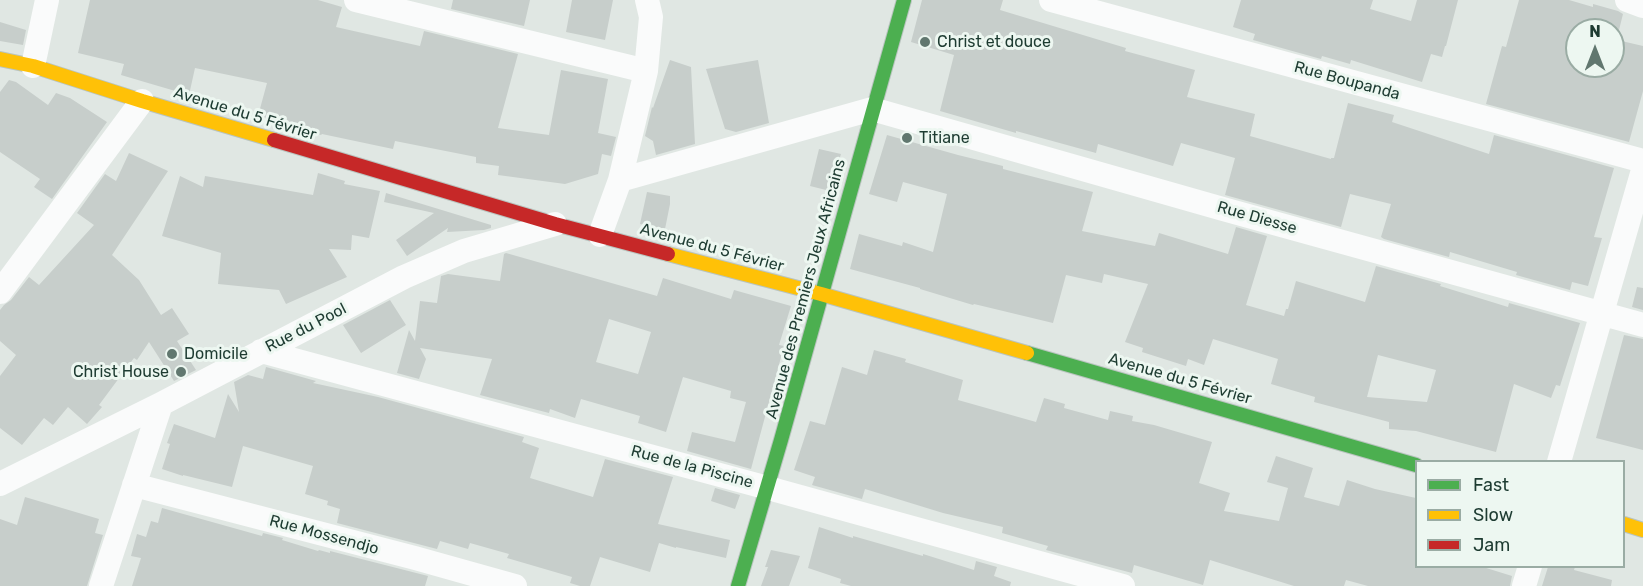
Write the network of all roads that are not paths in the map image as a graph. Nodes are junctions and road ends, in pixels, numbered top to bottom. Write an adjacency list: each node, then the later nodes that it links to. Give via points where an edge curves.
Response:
1 (47, 0): 9 (street)
2 (356, 0): 10 (street)
3 (647, 0): 10 (street, via 651,17)
4 (904, 0): 12 (street, Avenue des Premiers Jeux Africains)
5 (1051, 0): 13 (street, Rue Boupanda)
6 (1627, 0): 7 (street)
7 (1643, 6)
8 (0, 59): 9 (street, Avenue du 5 Février)
9 (33, 66): 11 (street, Avenue du 5 Février)
10 (646, 71): 15 (street)
11 (142, 101): 16 (street, Avenue du 5 Février); 18 (street)
12 (872, 109): 15 (street); 19 (street, Avenue des Premiers Jeux Africains); 20 (street, Rue Diesse)
13 (1643, 161)
14 (1643, 170): 20 (street)
15 (620, 180): 17 (street)
16 (555, 224): 17 (street, Avenue du 5 Février); 22 (street, Rue du Pool, via 454,255)
17 (600, 235): 19 (street, Avenue du 5 Février)
18 (0, 292)
19 (822, 294): 25 (street, Avenue du 5 Février); 28 (street, Avenue des Premiers Jeux Africains)
20 (1602, 314): 21 (street, Rue Diesse); 24 (street)
21 (1643, 325)
22 (261, 351): 23 (street, Rue du Pool); 28 (street, Rue de la Piscine)
23 (161, 404): 26 (street, Rue du Pool); 27 (street)
24 (1560, 460)
25 (1415, 465)
26 (0, 484)
27 (134, 485): 32 (street); 33 (street, Rue Mossendjo)
28 (768, 488): 34 (street, Avenue des Premiers Jeux Africains); 35 (street, Rue de la Piscine)
29 (1625, 525): 30 (street)
30 (1643, 530)
31 (1530, 568): 36 (street)
32 (101, 586)
33 (515, 586)
34 (738, 586)
35 (1123, 586)
36 (1524, 586)

